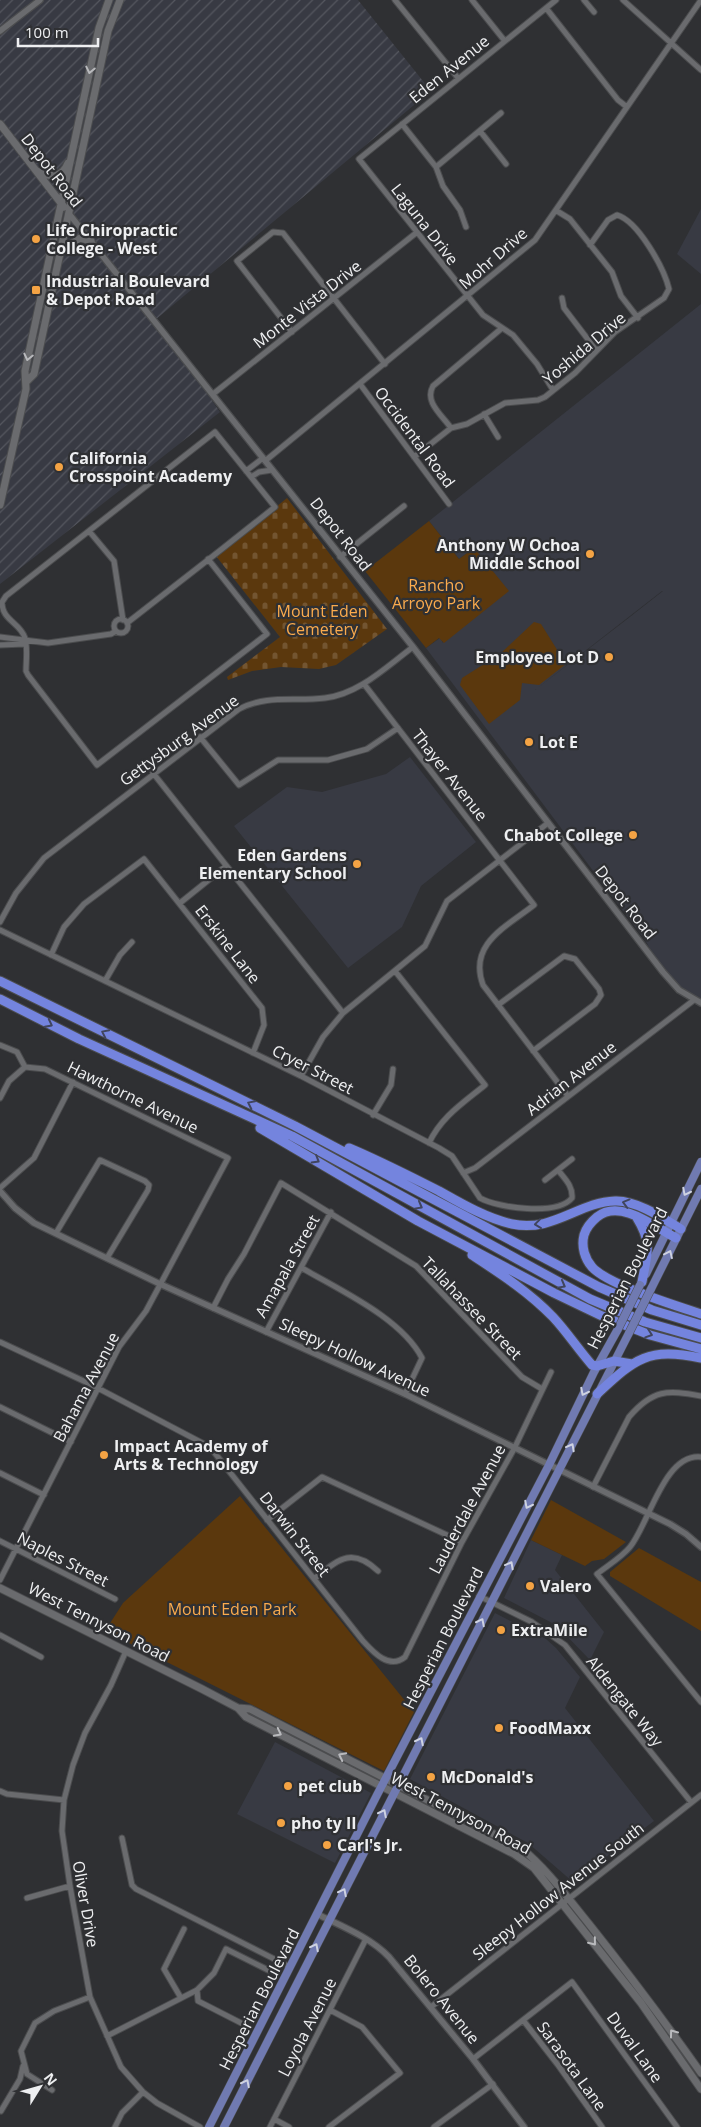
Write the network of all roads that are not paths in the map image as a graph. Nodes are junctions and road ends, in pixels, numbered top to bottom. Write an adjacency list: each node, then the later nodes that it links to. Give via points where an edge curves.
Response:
1 (40, 0): 12 (street)
2 (109, 0): 22 (main road, one-way to 22, via 99,28)
3 (120, 0): 29 (main road, via 108,31)
4 (396, 0): 16 (street)
5 (472, 0): 13 (street)
6 (556, 0): 10 (street, Eden Avenue)
7 (584, 0): 11 (street)
8 (624, 0): 14 (street)
9 (701, 0): 14 (street, Mohr Drive)
10 (546, 8): 13 (street, Eden Avenue); 17 (street, via 593,70)
11 (594, 12)
12 (0, 31)
13 (504, 40): 16 (street, Eden Avenue)
14 (671, 43): 15 (street); 17 (street, Mohr Drive)
15 (701, 70)
16 (458, 78): 20 (street, Eden Avenue)
17 (627, 107): 28 (street, Mohr Drive)
18 (501, 113): 21 (street)
19 (0, 124): 26 (main road, Depot Road)
20 (402, 124): 23 (street, Eden Avenue); 25 (street)
21 (480, 131): 24 (street); 25 (street)
22 (73, 152): 26 (main road, via 61,174 48,176); 27 (main road)
23 (359, 159): 31 (street, Laguna Drive)
24 (506, 164)
25 (436, 167): 30 (street)
26 (34, 169): 27 (main road, Depot Road)
27 (62, 205): 29 (main road, Depot Road); 38 (main road)
28 (556, 211): 33 (street, via 570,219); 35 (street, Mohr Drive, via 524,251)
29 (70, 215): 32 (street, Depot Road); 34 (main road)
30 (466, 227)
31 (416, 233): 35 (street, Laguna Drive); 37 (street, Monte Vista Drive)
32 (91, 241): 34 (main road, via 80,238); 48 (street, Depot Road)
33 (590, 245): 39 (street, via 612,272 622,296); 39 (street, Yoshida Drive, via 608,220 617,215 627,218 651,248 669,289 664,298)
34 (62, 250): 42 (main road)
35 (467, 297): 40 (street, Laguna Drive, via 483,315); 44 (street, Mohr Drive)
36 (562, 298): 43 (street, via 564,308)
37 (333, 299): 41 (street, Monte Vista Drive); 41 (street, Occidental Road, via 283,233 273,232 237,261); 44 (street, Occidental Road)
38 (37, 316): 42 (main road, via 41,320); 45 (main road, one-way to 45, via 25,371)
39 (638, 318): 43 (street, Yoshida Drive)
40 (502, 328): 47 (street, Laguna Drive, via 513,335 537,364); 50 (street, via 433,386 428,394)
41 (292, 332): 48 (street, Monte Vista Drive)
42 (40, 349): 45 (main road, via 34,374)
43 (596, 350): 47 (street, Yoshida Drive, via 575,373)
44 (384, 364): 46 (street, Mohr Drive)
45 (27, 381): 58 (main road)
46 (360, 384): 52 (street, Occidental Road); 53 (street, Mohr Drive)
47 (553, 390): 49 (street, Yoshida Drive, via 538,400 505,403)
48 (213, 394): 53 (street, Depot Road)
49 (484, 414): 50 (street, Yoshida Drive, via 467,424); 51 (street)
50 (451, 428): 52 (street, Yoshida Drive)
51 (498, 437)
52 (414, 457): 57 (street, Occidental Road)
53 (264, 459): 54 (street, Mohr Drive); 55 (street, Depot Road)
54 (246, 470): 56 (street); 60 (street, via 215,432)
55 (272, 470): 56 (street); 61 (street, Depot Road)
56 (252, 477): 62 (street, via 275,507)
57 (449, 504)
58 (0, 505)
59 (404, 506): 61 (street)
60 (89, 530): 63 (street, via 114,561); 64 (street, via 6,596 2,607)
61 (340, 557): 69 (street, Depot Road)
62 (208, 559): 63 (street); 67 (street, via 267,634 97,765 28,676)
63 (125, 622): 65 (street, via 116,622); 65 (street, via 127,628 124,632)
64 (11, 623): 66 (street, via 12,631); 67 (street, via 19,628)
65 (116, 631): 67 (street, via 48,643)
66 (4, 636): 67 (street); 68 (street)
67 (25, 642): 68 (street)
68 (1, 645)
69 (413, 647): 70 (street, Gettysburg Avenue); 74 (street, Depot Road)
70 (364, 684): 71 (street, Thayer Avenue); 72 (street, Gettysburg Avenue, via 341,695 325,698 258,701 239,709)
71 (398, 728): 72 (street, via 367,749 328,760 278,760 239,785); 75 (street, Thayer Avenue)
72 (200, 737): 73 (street, Gettysburg Avenue)
73 (153, 773): 76 (street); 78 (street, Gettysburg Avenue, via 44,858 16,893)
74 (548, 823): 75 (street); 86 (street, Depot Road, via 663,972 678,990)
75 (499, 860): 82 (street, via 447,901 425,946); 88 (street, Thayer Avenue, via 534,905 490,940 480,956 479,973 483,985)
76 (226, 866): 77 (street); 89 (street)
77 (180, 903): 81 (street, Erskine Lane, via 144,858 84,904 64,927); 92 (street, Erskine Lane, via 262,1008 264,1026)
78 (0, 922)
79 (0, 930): 81 (street, Cryer Street)
80 (132, 942): 84 (street)
81 (51, 954): 84 (street, Cryer Street)
82 (395, 971): 89 (street); 102 (street, via 485,1086 449,1113)
83 (0, 981): 101 (highway, one-way to 83)
84 (105, 981): 92 (street, Cryer Street)
85 (2, 1000): 97 (highway, one-way to 97)
86 (694, 1000): 87 (street, Depot Road); 98 (street, Adrian Avenue)
87 (701, 1003)
88 (498, 1005): 91 (street); 91 (street, via 564,956 575,959 601,995 595,1004)
89 (343, 1013): 95 (street, via 323,1037)
90 (0, 1045): 93 (street, via 17,1052)
91 (533, 1051): 98 (street)
92 (253, 1053): 95 (street, Cryer Street)
93 (25, 1067): 96 (street, Hawthorne Avenue, via 45,1069); 99 (street, via 9,1081)
94 (393, 1069): 100 (street, via 391,1085)
95 (301, 1076): 100 (street, Cryer Street)
96 (73, 1082): 103 (street, Hawthorne Avenue); 109 (street, via 34,1158)
97 (197, 1093): 115 (highway, one-way to 115); 127 (highway, one-way to 127, via 292,1136 590,1299 633,1318)
98 (568, 1096): 107 (street, Adrian Avenue, via 475,1168)
99 (0, 1098)
100 (374, 1115): 102 (street, Cryer Street)
101 (295, 1126): 113 (highway, one-way to 101, via 616,1200 552,1222 513,1224 466,1206 383,1162); 125 (highway, via 594,1284 652,1310)
102 (429, 1143): 107 (street, Cryer Street, via 452,1156)
103 (228, 1158): 122 (street, Bahama Avenue)
104 (572, 1159): 106 (street)
105 (701, 1162): 113 (main road, Hesperian Boulevard, one-way to 113)
106 (558, 1170): 107 (street, Cryer Street, via 570,1185 572,1198 563,1205 546,1208 519,1208 485,1201); 108 (street)
107 (463, 1173)
108 (545, 1180)
109 (0, 1189): 116 (street, Sleepy Hollow Avenue, via 24,1216)
110 (701, 1189): 114 (main road, Hesperian Boulevard)
111 (331, 1212): 120 (street, Amapala Street); 123 (street, Tallahassee Street, via 281,1183); 136 (street, Tallahassee Street, via 416,1266 522,1378)
112 (637, 1217): 117 (highway); 121 (highway, via 648,1243); 124 (highway, via 614,1210 598,1216 584,1234 586,1258 603,1275 660,1301)
113 (671, 1222): 114 (highway); 117 (main road, Hesperian Boulevard)
114 (681, 1228): 118 (main road, Hesperian Boulevard)
115 (433, 1229): 129 (highway, one-way to 129, via 602,1316 650,1335); 133 (highway, via 527,1293 565,1330 591,1364)
116 (56, 1233): 119 (street, Sleepy Hollow Avenue); 119 (street, via 100,1160 145,1181 149,1188)
117 (665, 1233): 118 (highway); 121 (main road, Hesperian Boulevard)
118 (676, 1238): 131 (main road, Hesperian Boulevard, one-way to 118, bridge)
119 (107, 1258): 122 (street, Sleepy Hollow Avenue)
120 (302, 1268): 126 (street, Amapala Street); 137 (street, via 389,1320 414,1346 422,1358)
121 (641, 1283): 133 (main road, Hesperian Boulevard, bridge)
122 (160, 1284): 123 (street, Sleepy Hollow Avenue); 135 (street, Bahama Avenue, via 146,1311 119,1347)
123 (213, 1308): 126 (street, Sleepy Hollow Avenue)
124 (701, 1314)
125 (701, 1325)
126 (266, 1332): 137 (street, Sleepy Hollow Avenue)
127 (701, 1338)
128 (0, 1342): 135 (street, Darwin Street)
129 (701, 1348)
130 (701, 1358): 132 (highway, via 667,1353 645,1357)
131 (614, 1361): 132 (highway); 133 (highway); 138 (main road, Hesperian Boulevard)
132 (632, 1364): 138 (highway)
133 (598, 1366): 144 (main road, Hesperian Boulevard, one-way to 144)
134 (551, 1372): 136 (street, Lauderdale Avenue)
135 (98, 1388): 141 (street, Bahama Avenue); 150 (street, Darwin Street, via 210,1447)
136 (542, 1389): 142 (street, Lauderdale Avenue)
137 (405, 1394): 142 (street, Sleepy Hollow Avenue)
138 (597, 1394): 145 (main road, Hesperian Boulevard, one-way to 138)
139 (701, 1396): 147 (street, via 663,1392 653,1395 636,1409)
140 (0, 1407): 141 (street)
141 (71, 1442): 148 (street, Bahama Avenue)
142 (514, 1449): 144 (street, Sleepy Hollow Avenue); 152 (street, Lauderdale Avenue)
143 (701, 1457): 149 (street, via 675,1466)
144 (549, 1465): 145 (street, Sleepy Hollow Avenue); 159 (main road, Hesperian Boulevard, one-way to 159)
145 (559, 1470): 147 (street, Sleepy Hollow Avenue); 161 (main road, Hesperian Boulevard, one-way to 145)
146 (0, 1474): 148 (street)
147 (593, 1487): 149 (street, Sleepy Hollow Avenue)
148 (44, 1496): 154 (street, Bahama Avenue)
149 (649, 1514): 153 (street, Sleepy Hollow Avenue, via 686,1534); 166 (street, via 630,1548 597,1574)
150 (267, 1520): 152 (street, via 322,1477); 156 (street, Darwin Street)
151 (0, 1541): 154 (street, Naples Street)
152 (462, 1542): 165 (street, Lauderdale Avenue)
153 (701, 1547)
154 (16, 1549): 157 (street, Bahama Avenue); 160 (street, Naples Street)
155 (378, 1571): 156 (street, via 352,1556 344,1557)
156 (314, 1579): 165 (street, Darwin Street, via 376,1654 391,1661)
157 (0, 1580)
158 (0, 1588): 163 (main road, West Tennyson Road)
159 (479, 1596): 161 (street, Aldengate Way); 169 (main road, Hesperian Boulevard)
160 (115, 1599)
161 (491, 1601): 170 (main road, Hesperian Boulevard, one-way to 161); 176 (street, Aldengate Way, via 541,1627 565,1645)
162 (0, 1636): 164 (street)
163 (126, 1651): 168 (main road, West Tennyson Road); 175 (street, Oliver Drive, via 85,1733)
164 (41, 1656)
165 (405, 1657)
166 (699, 1695): 167 (street)
167 (701, 1702)
168 (238, 1708): 169 (main road, West Tennyson Road, one-way to 168, via 250,1709); 171 (main road, West Tennyson Road, one-way to 171, via 246,1717)
169 (386, 1778): 170 (main road, West Tennyson Road); 171 (main road, Hesperian Boulevard)
170 (398, 1784): 173 (main road, Hesperian Boulevard); 180 (main road, West Tennyson Road, via 520,1848 540,1863)
171 (381, 1786): 173 (main road, West Tennyson Road); 181 (main road, Hesperian Boulevard)
172 (0, 1791): 175 (street)
173 (393, 1792): 180 (main road, West Tennyson Road, via 514,1854 534,1868); 182 (main road, Hesperian Boulevard, one-way to 173)
174 (701, 1795): 176 (street, Sleepy Hollow Avenue South)
175 (64, 1800): 178 (street, Oliver Drive, via 62,1831)
176 (691, 1802): 180 (street, Sleepy Hollow Avenue South)
177 (122, 1838): 185 (street, via 132,1885 136,1889)
178 (70, 1886): 179 (street); 188 (street, Oliver Drive)
179 (27, 1898)
180 (566, 1901): 190 (street, Sleepy Hollow Avenue South); 197 (main road, West Tennyson Road, one-way to 180, via 648,1998); 199 (main road, West Tennyson Road, one-way to 199)
181 (317, 1914): 182 (street, Bolero Avenue); 185 (main road, Hesperian Boulevard)
182 (328, 1920): 184 (street, Bolero Avenue); 207 (main road, Hesperian Boulevard, one-way to 182)
183 (184, 1929): 189 (street, via 164,1969)
184 (366, 1939): 190 (street, Bolero Avenue, via 380,1947); 191 (street, Loyola Avenue)
185 (290, 1967): 206 (main road, Hesperian Boulevard)
186 (270, 1971): 187 (street, via 226,1949 214,1973)
187 (197, 1990): 189 (street); 193 (street, via 198,2001)
188 (90, 1998): 194 (street, Oliver Drive); 196 (street, via 54,2011 35,2023 21,2051)
189 (181, 1998): 194 (street)
190 (431, 2008): 195 (street, Bolero Avenue)
191 (330, 2010): 203 (street, Loyola Avenue); 210 (street, via 362,2027 400,2073)
192 (523, 2020): 195 (street); 213 (street, Sarasota Lane); 214 (street, Duval Lane, via 572,1982)
193 (245, 2025)
194 (107, 2036): 201 (street, Oliver Drive, via 120,2067)
195 (473, 2059): 198 (street, Bolero Avenue)
196 (23, 2066): 200 (street, via 27,2074); 202 (street, via 20,2079)
197 (701, 2073)
198 (493, 2084): 211 (street); 212 (street, Bolero Avenue)
199 (701, 2089)
200 (52, 2090)
201 (143, 2092): 204 (street, via 122,2113); 205 (street, Oliver Drive)
202 (1, 2111)
203 (274, 2119): 208 (street, Loyola Avenue); 209 (street)
204 (116, 2127)
205 (200, 2127)
206 (209, 2127)
207 (224, 2127)
208 (270, 2127)
209 (289, 2127)
210 (329, 2127)
211 (434, 2127)
212 (524, 2127)
213 (602, 2127)
214 (677, 2127)

